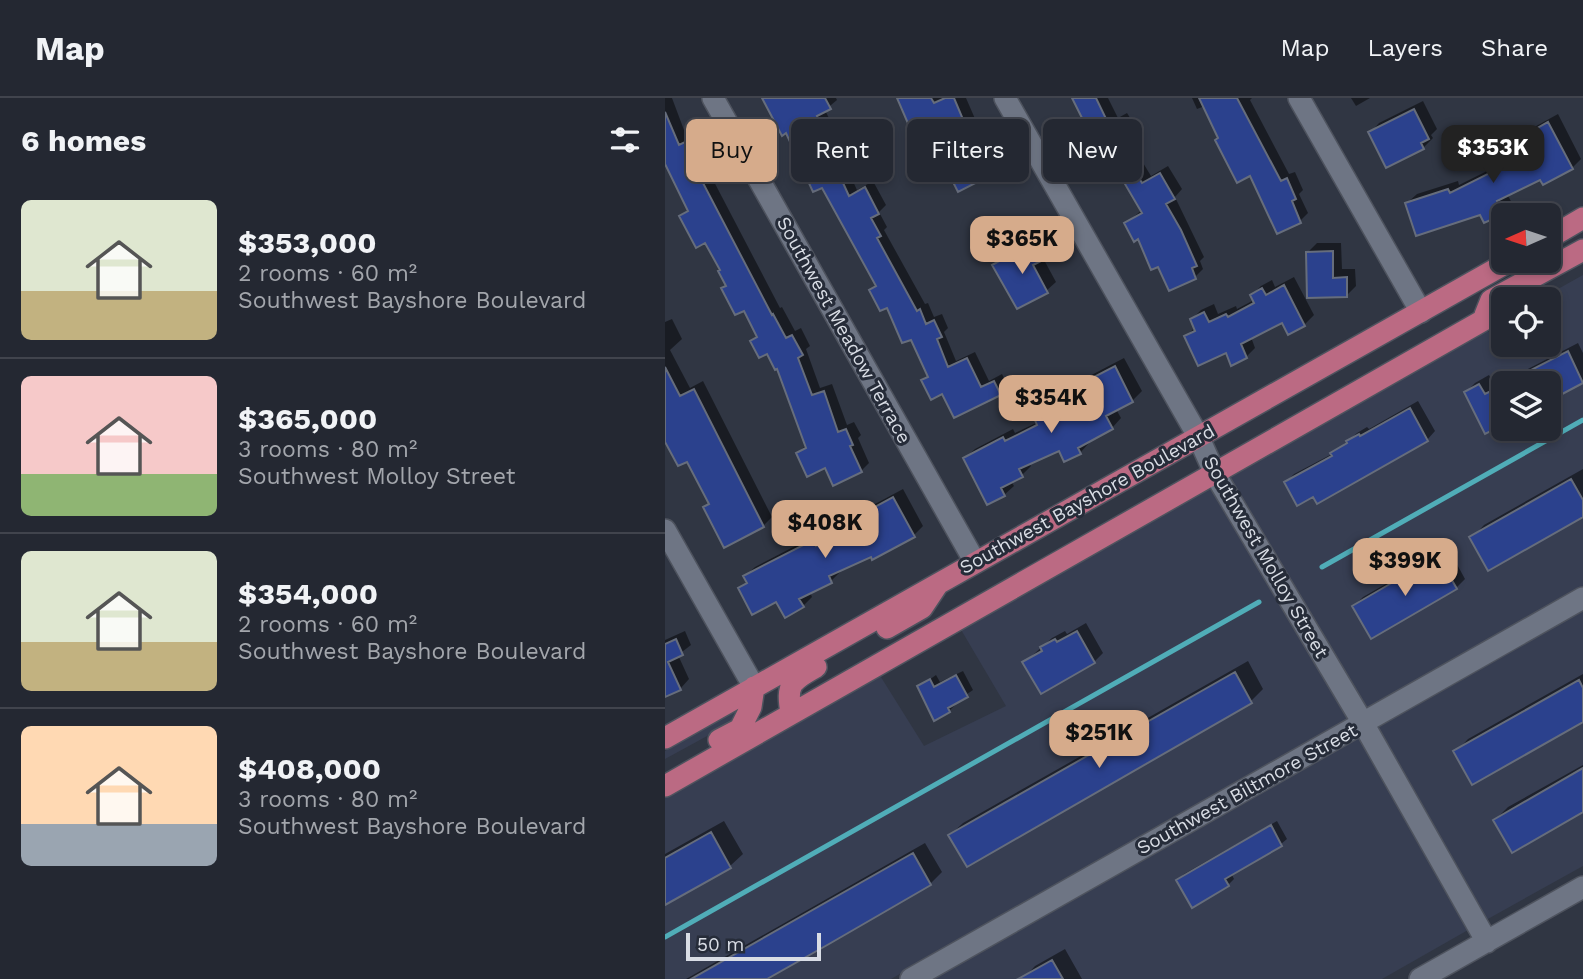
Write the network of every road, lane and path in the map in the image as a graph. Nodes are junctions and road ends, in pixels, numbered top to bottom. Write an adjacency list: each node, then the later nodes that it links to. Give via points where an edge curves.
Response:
1 (713, 98): 16 (street, Southwest Meadow Terrace)
2 (1005, 98): 13 (street, Southwest Molloy Street)
3 (1299, 98): 10 (street)
4 (1583, 218): 5 (main road)
5 (1561, 231)
6 (1583, 250): 12 (main road, via 1491,300)
7 (1583, 264): 9 (main road)
8 (1491, 272): 10 (main road, Southwest Bayshore Boulevard)
9 (1542, 287)
10 (1421, 312): 13 (main road, Southwest Bayshore Boulevard)
11 (1491, 316): 12 (main road, Southwest Bayshore Boulevard)
12 (1483, 321): 14 (main road, Southwest Bayshore Boulevard)
13 (1198, 436): 14 (street, Southwest Molloy Street); 16 (main road, Southwest Bayshore Boulevard)
14 (1215, 474): 20 (main road, Southwest Bayshore Boulevard); 21 (street, Southwest Molloy Street)
15 (665, 530): 19 (street)
16 (975, 562): 17 (main road, Southwest Bayshore Boulevard)
17 (939, 582): 19 (main road, Southwest Bayshore Boulevard); 20 (main road, via 922,608 793,680 787,694)
18 (1583, 598): 21 (street, Southwest Biltmore Street)
19 (754, 687): 22 (main road, Southwest Bayshore Boulevard); 23 (main road, via 740,729)
20 (791, 713): 24 (main road, Southwest Bayshore Boulevard)
21 (1363, 723): 26 (street, Southwest Molloy Street); 27 (street, Southwest Biltmore Street)
22 (665, 738)
23 (665, 770)
24 (665, 786)
25 (1583, 887): 26 (street)
26 (1487, 942): 28 (street)
27 (911, 979)
28 (1420, 979)

